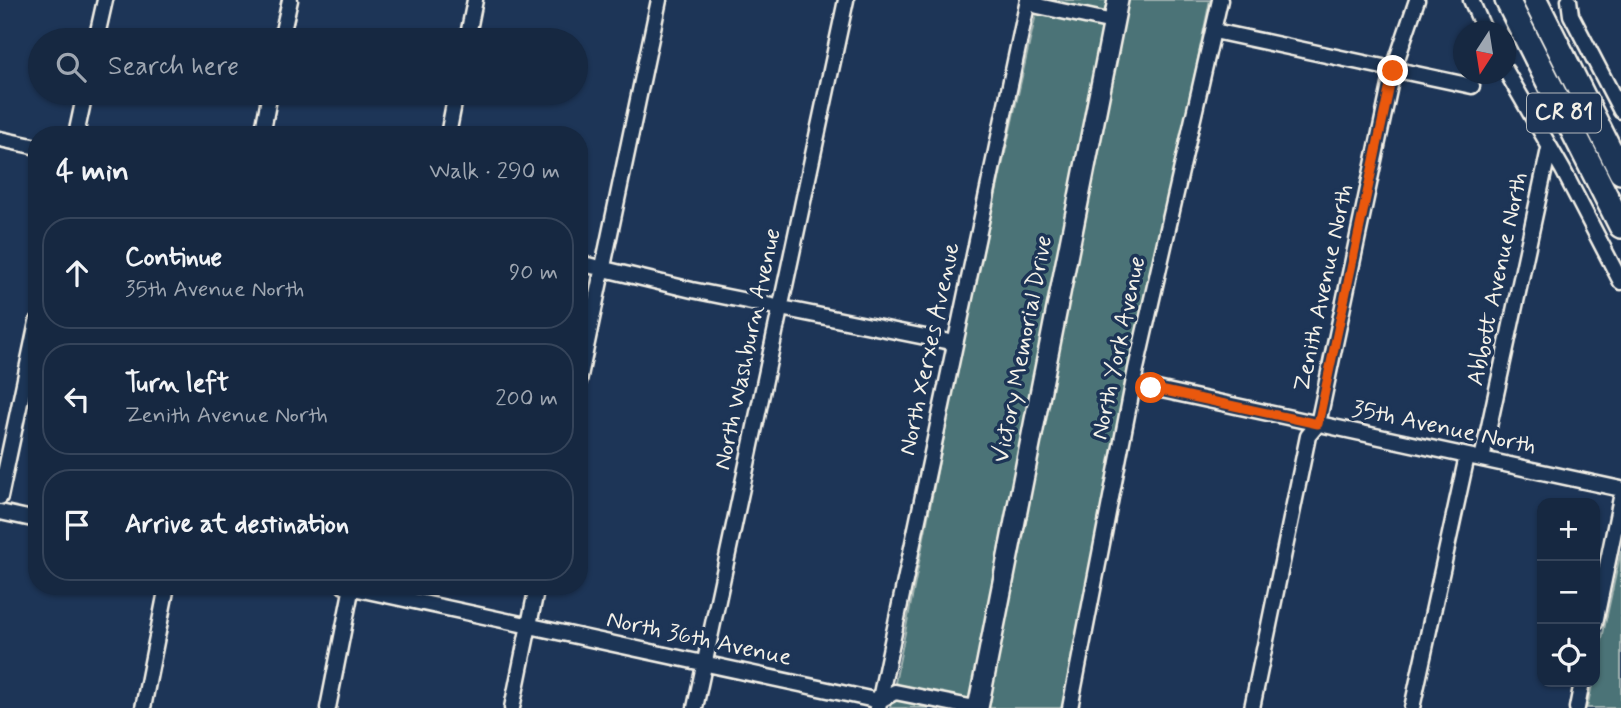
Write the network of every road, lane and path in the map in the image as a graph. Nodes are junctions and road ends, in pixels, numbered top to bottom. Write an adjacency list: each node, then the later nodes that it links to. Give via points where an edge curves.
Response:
1 (104, 0): 17 (street)
2 (290, 0): 18 (street)
3 (475, 0): 19 (street)
4 (659, 0): 37 (street)
5 (846, 0): 39 (street, North Washburn Avenue)
6 (1028, 0): 41 (street, North Xerxes Avenue)
7 (1034, 0): 16 (street, via 1038,6)
8 (1118, 0): 16 (street, Victory Memorial Drive)
9 (1220, 0): 20 (street, North York Avenue)
10 (1416, 0): 21 (street, Zenith Avenue North)
11 (1471, 0): 15 (street)
12 (1507, 0): 35 (main road, CR 81)
13 (1535, 0): 34 (main road, CR 81)
14 (1569, 0): 27 (street, via 1571,15)
15 (1480, 21)
16 (1113, 22): 65 (street, Victory Memorial Drive)
17 (98, 28)
18 (284, 28)
19 (469, 28)
20 (1214, 31): 21 (street); 43 (street, North York Avenue)
21 (1393, 71): 23 (street); 44 (street, Zenith Avenue North)
22 (1513, 84): 33 (street)
23 (1472, 86)
24 (82, 105): 28 (street)
25 (268, 105): 29 (street)
26 (454, 105): 30 (street)
27 (1621, 111)
28 (78, 126)
29 (264, 126)
30 (450, 126)
31 (0, 139): 32 (street)
32 (28, 145)
33 (1549, 149): 38 (street); 46 (street, Abbott Avenue North)
34 (1621, 172)
35 (1621, 226)
36 (588, 265): 37 (street)
37 (603, 268): 39 (street); 40 (street)
38 (1621, 282)
39 (780, 307): 41 (street); 58 (street, North Washburn Avenue)
40 (588, 339)
41 (955, 343): 60 (street, North Xerxes Avenue)
42 (28, 365): 48 (street)
43 (1134, 384): 44 (street, 35th Avenue North); 66 (street, North York Avenue)
44 (1318, 424): 45 (street, 35th Avenue North); 67 (street, Zenith Avenue North, via 1308,436)
45 (1467, 456): 46 (street, 35th Avenue North); 68 (street)
46 (1482, 459): 47 (street, 35th Avenue North)
47 (1621, 489)
48 (0, 497)
49 (1621, 498): 56 (street)
50 (0, 512): 51 (street)
51 (28, 518)
52 (165, 595): 61 (street)
53 (348, 595): 62 (street)
54 (387, 595): 57 (street, North 36th Avenue)
55 (535, 595): 57 (street)
56 (1600, 599)
57 (528, 625): 58 (street, North 36th Avenue); 63 (street)
58 (704, 663): 60 (street, North 36th Avenue); 64 (street, North Washburn Avenue)
59 (1581, 687): 69 (street)
60 (881, 706): 65 (street, North 36th Avenue, via 895,692)
61 (143, 708)
62 (328, 708)
63 (512, 708)
64 (695, 708)
65 (977, 708)
66 (1070, 708)
67 (1252, 708)
68 (1412, 708)
69 (1577, 708)

